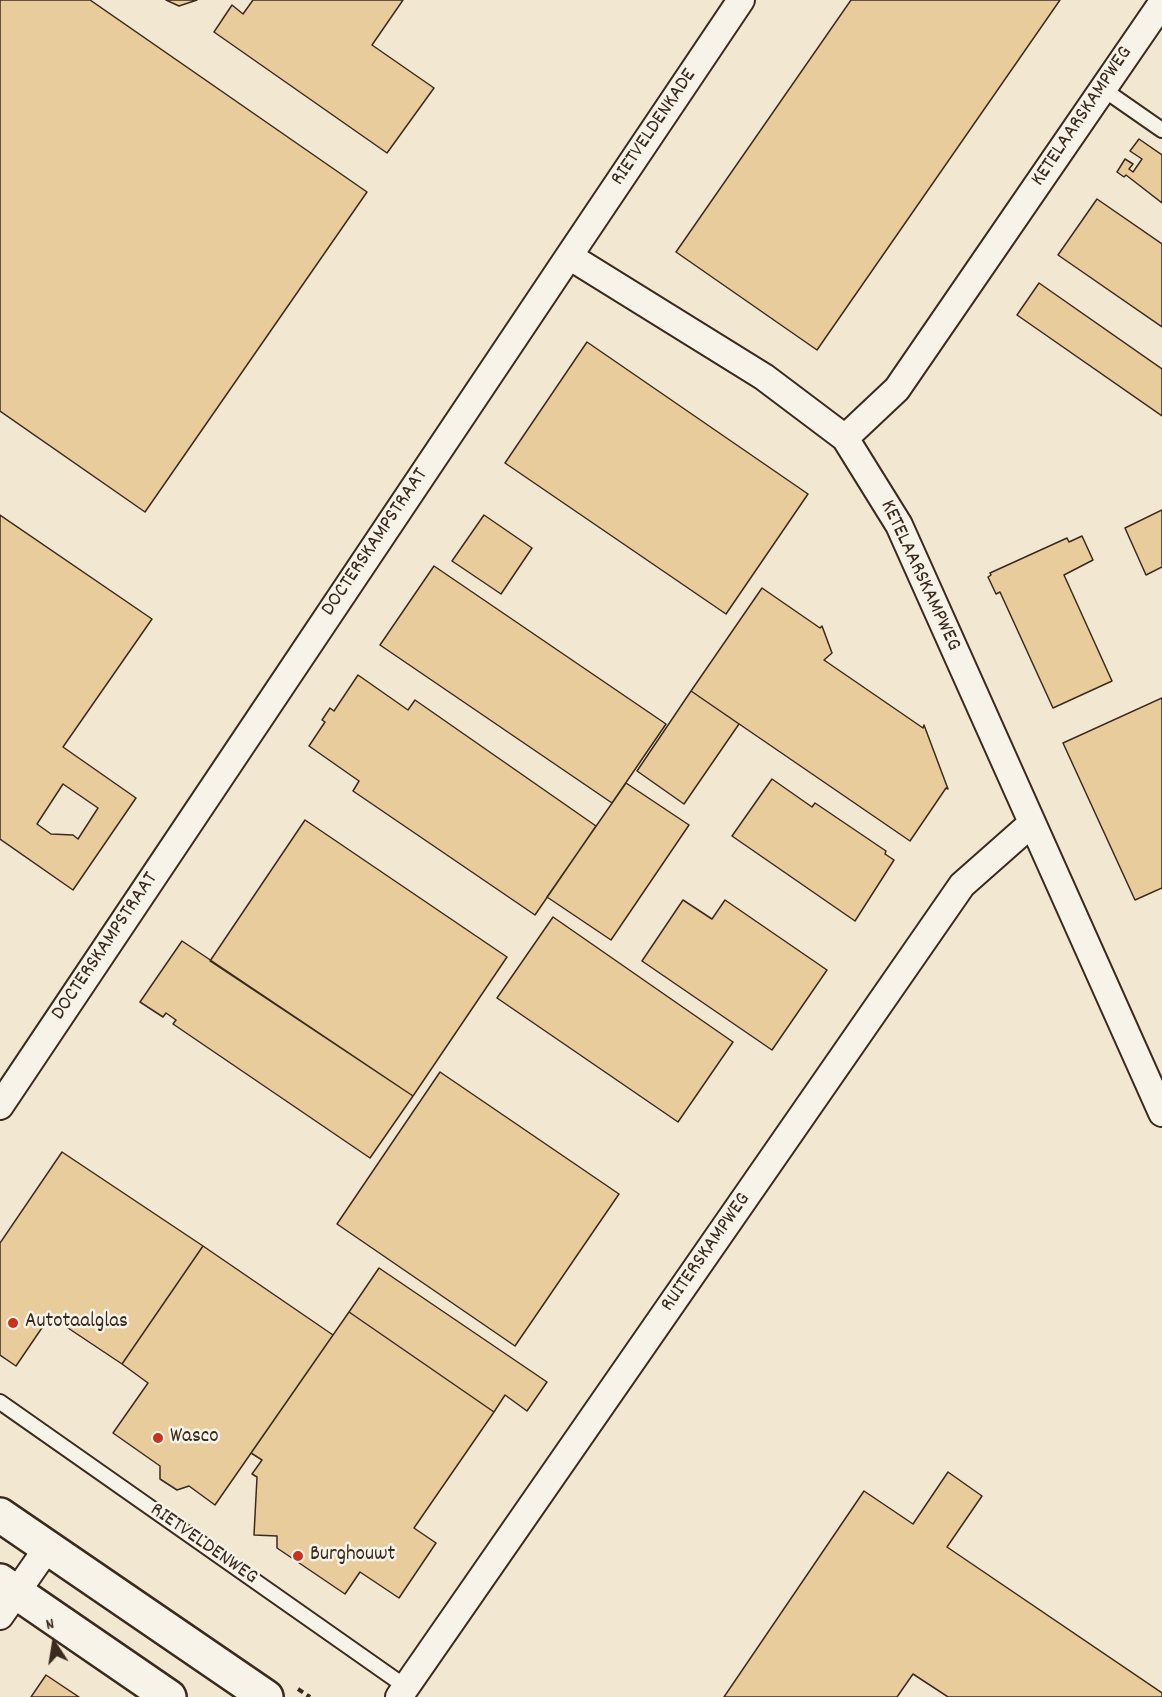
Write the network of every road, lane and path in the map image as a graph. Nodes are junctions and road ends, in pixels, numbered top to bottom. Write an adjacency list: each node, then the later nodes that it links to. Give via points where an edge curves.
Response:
1 (741, 0): 5 (street, RIETVELDENKADE)
2 (1162, 3): 3 (street, KETELAARSKAMPWEG)
3 (1103, 88): 4 (lane); 6 (street, KETELAARSKAMPWEG, via 897,389)
4 (1162, 130)
5 (568, 256): 6 (street, via 764,377); 8 (street, DOCTERSKAMPSTRAAT)
6 (845, 438): 7 (street, KETELAARSKAMPWEG, via 899,525)
7 (1031, 824): 9 (street, KETELAARSKAMPWEG); 14 (street, RUITERSKAMPWEG, via 962,885)
8 (0, 1106)
9 (1162, 1113)
10 (0, 1402): 14 (lane, RIETVELDENWEG)
11 (0, 1515): 12 (main road)
12 (48, 1547): 13 (street); 16 (main road)
13 (5, 1597): 15 (main road)
14 (402, 1692)
15 (169, 1697)
16 (266, 1697)

